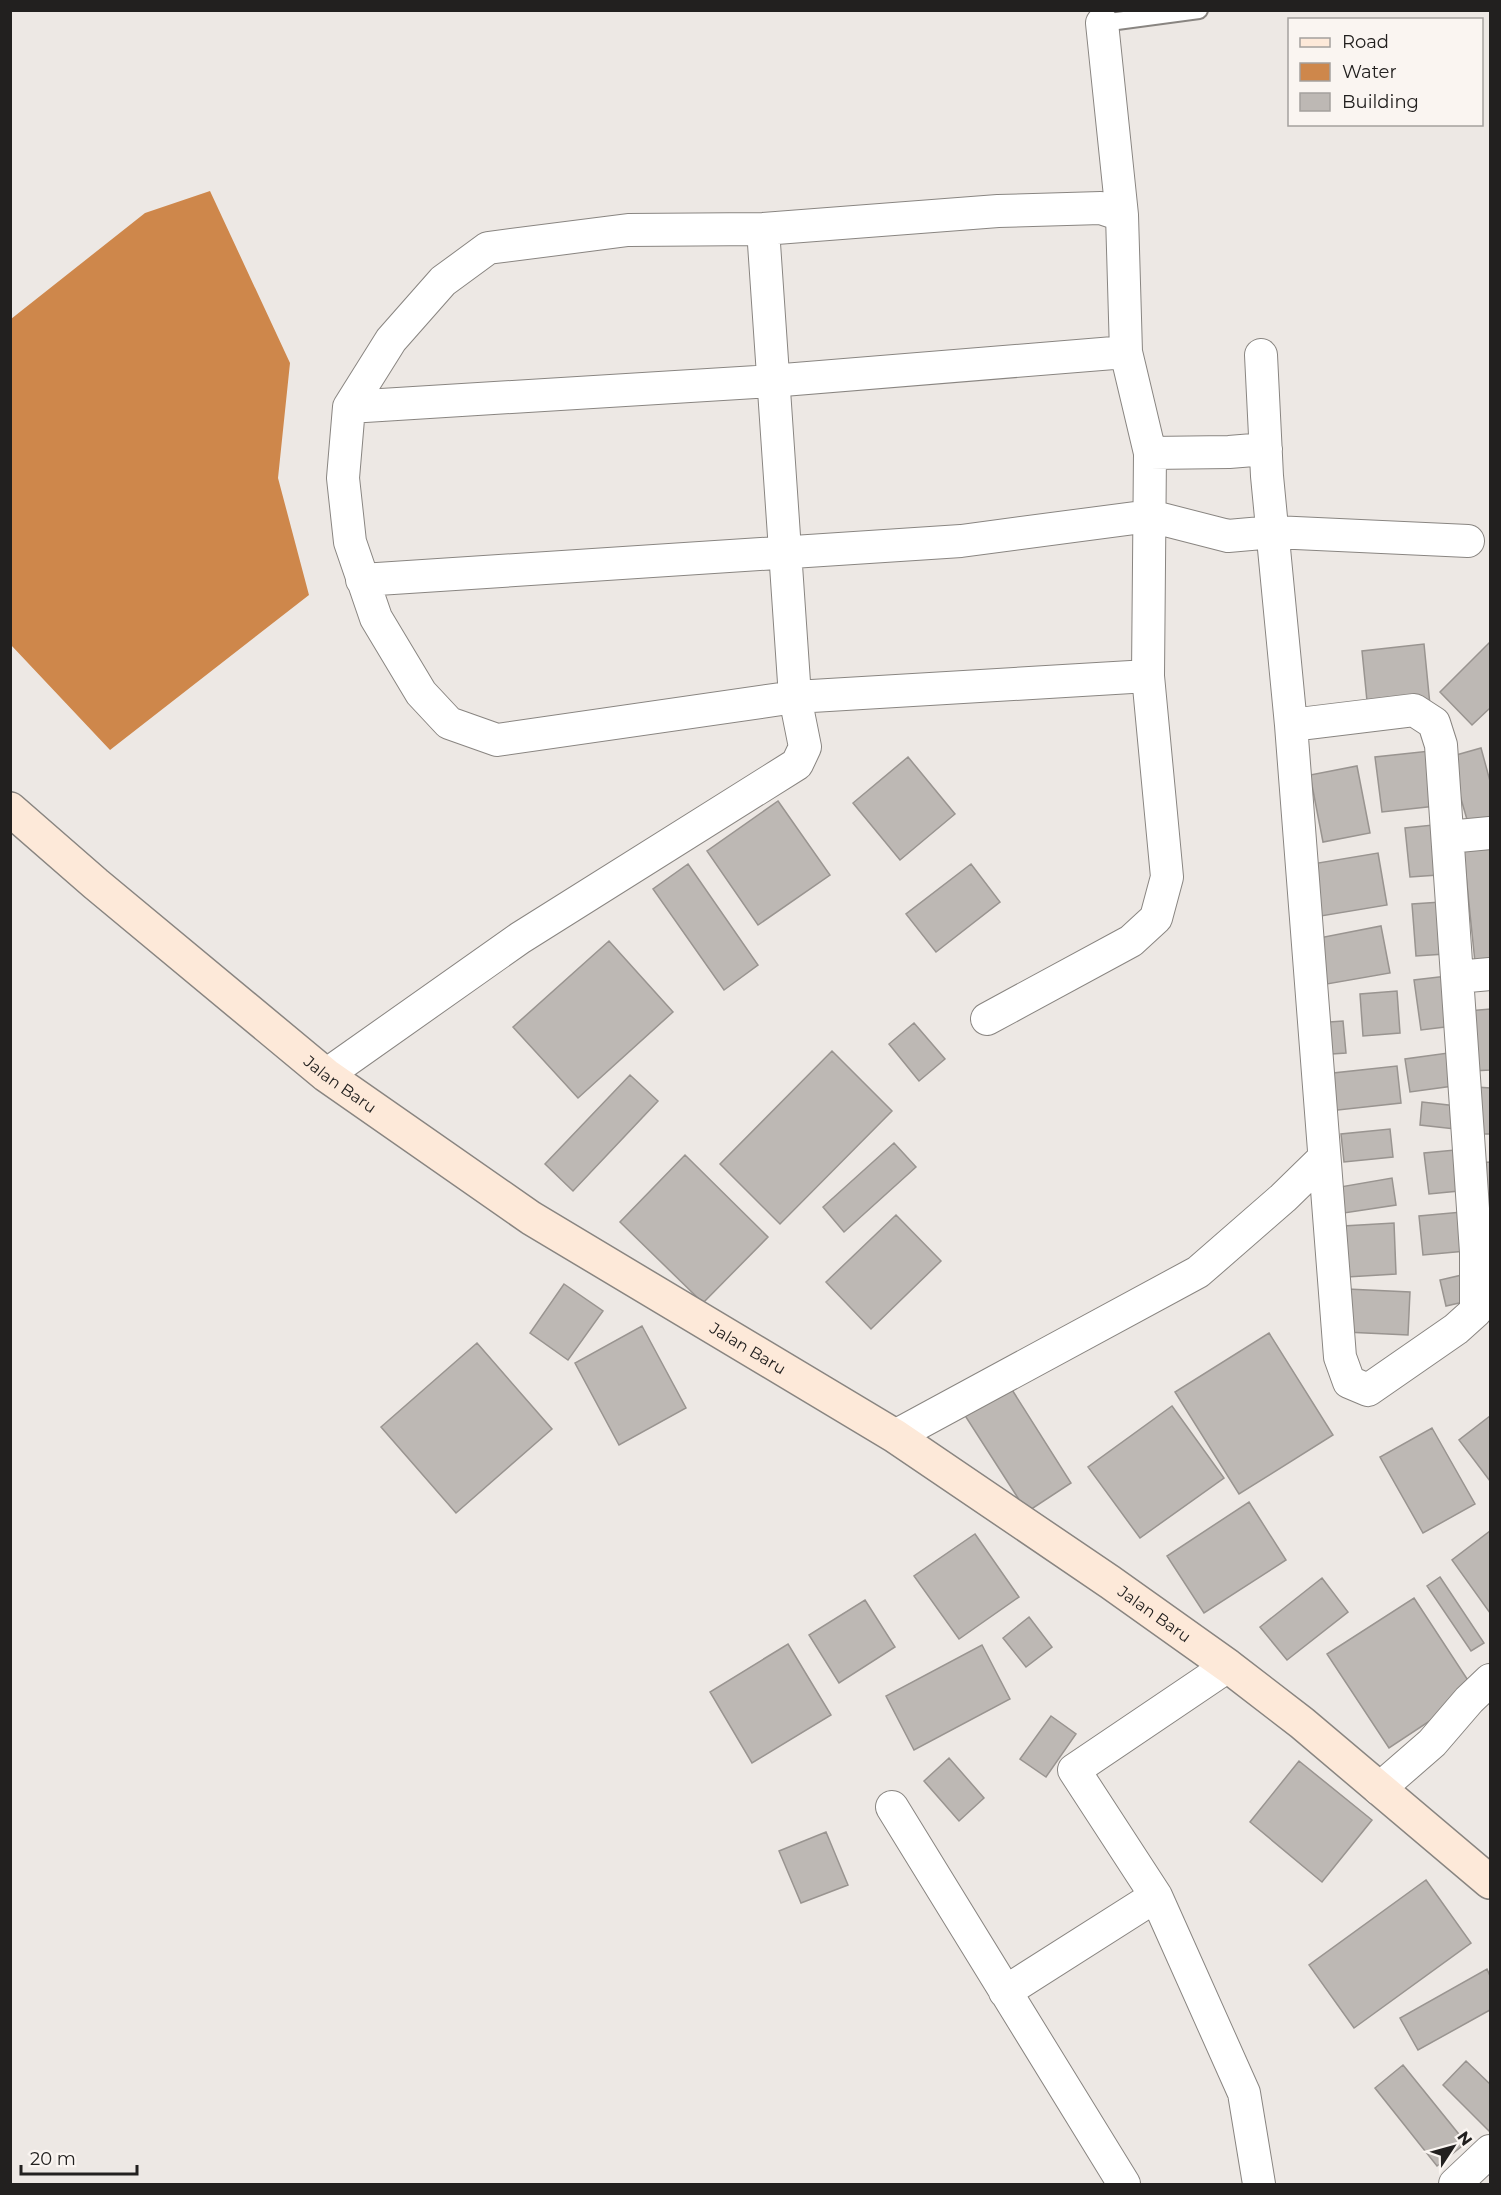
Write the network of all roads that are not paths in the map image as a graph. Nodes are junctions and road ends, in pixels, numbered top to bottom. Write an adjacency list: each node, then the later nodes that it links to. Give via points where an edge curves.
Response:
1 (1199, 10): 2 (lane)
2 (1099, 17): 3 (street)
3 (1122, 215): 4 (street, via 1101,208 998,211); 5 (street)
4 (763, 230): 7 (street); 8 (street, via 628,231 488,248 443,280 391,340)
5 (1126, 352): 7 (street); 10 (street)
6 (1261, 355): 9 (street)
7 (771, 381): 8 (street); 14 (street)
8 (349, 407): 15 (street, via 343,478 350,542)
9 (1266, 449): 10 (street); 12 (street)
10 (1150, 453): 11 (street)
11 (1150, 516): 12 (street, via 1215,534); 14 (street, via 962,541); 16 (street)
12 (1274, 532): 13 (street); 18 (street)
13 (1468, 541)
14 (784, 553): 15 (street); 17 (street)
15 (362, 580): 17 (street, via 376,618 421,693 449,723 497,740)
16 (1148, 676): 17 (street); 24 (street, via 1167,877 1156,918 1131,941)
17 (795, 697): 25 (street, via 805,747 797,764 520,938)
18 (1291, 725): 21 (street, via 1414,710 1434,723 1441,745); 26 (street)
19 (10, 808): 25 (main road, Jalan Baru)
20 (1491, 833): 21 (street)
21 (1448, 837): 23 (street)
22 (1491, 974): 23 (street)
23 (1457, 977): 27 (street)
24 (987, 1019)
25 (326, 1075): 28 (main road, Jalan Baru, via 531,1218)
26 (1323, 1159): 27 (street, via 1340,1357 1349,1382 1368,1390 1456,1329 1476,1311); 28 (street, via 1198,1272)
27 (1484, 1268)
28 (895, 1436): 29 (main road, Jalan Baru)
29 (1228, 1666): 31 (main road, Jalan Baru); 34 (street, via 1074,1770)
30 (1491, 1680): 31 (street, via 1432,1743)
31 (1379, 1790): 33 (main road, Jalan Baru)
32 (892, 1807): 35 (street)
33 (1491, 1882)
34 (1156, 1896): 35 (street); 37 (street, via 1244,2093)
35 (1005, 1992): 36 (street)
36 (1124, 2184)
37 (1259, 2184)

